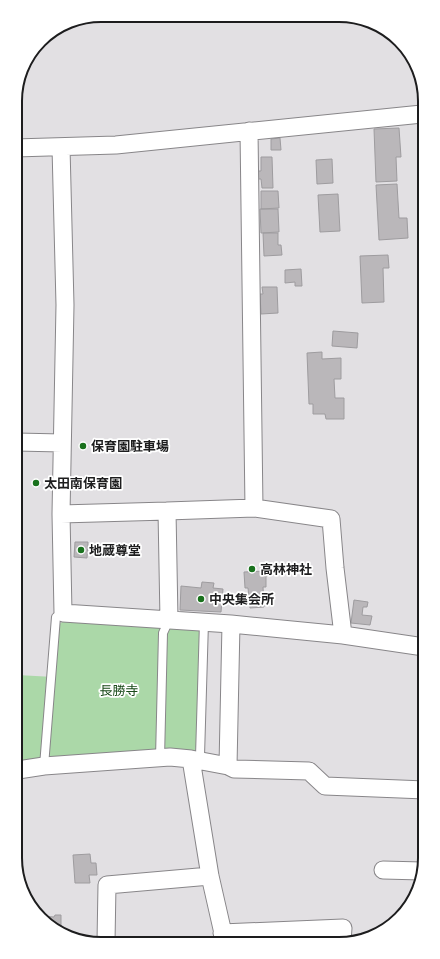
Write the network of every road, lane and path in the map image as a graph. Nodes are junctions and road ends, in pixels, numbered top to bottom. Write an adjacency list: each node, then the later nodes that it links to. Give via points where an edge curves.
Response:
1 (418, 114): 2 (street)
2 (249, 132): 3 (street, via 116,145); 7 (street)
3 (61, 147): 4 (street); 6 (street, via 65,305)
4 (22, 148)
5 (22, 442): 6 (street)
6 (62, 443): 9 (street)
7 (254, 508): 8 (street); 14 (street, via 331,519)
8 (167, 511): 9 (street); 11 (street)
9 (61, 514): 10 (street)
10 (63, 613): 11 (street); 18 (lane, via 56,617)
11 (169, 620): 12 (street); 16 (lane, via 164,633)
12 (204, 622): 13 (street); 17 (lane, via 200,756)
13 (231, 624): 14 (street); 19 (street)
14 (343, 635): 15 (street)
15 (418, 646)
16 (160, 758): 17 (street); 18 (street)
17 (196, 760): 19 (street); 24 (street)
18 (44, 766): 20 (street)
19 (228, 766): 21 (street, via 234,769 309,771 325,786)
20 (22, 769)
21 (418, 790)
22 (382, 870): 23 (street)
23 (416, 872)
24 (210, 876): 25 (street, via 107,885); 26 (street)
25 (106, 937)
26 (224, 937): 27 (street, via 343,928)
27 (342, 937)

